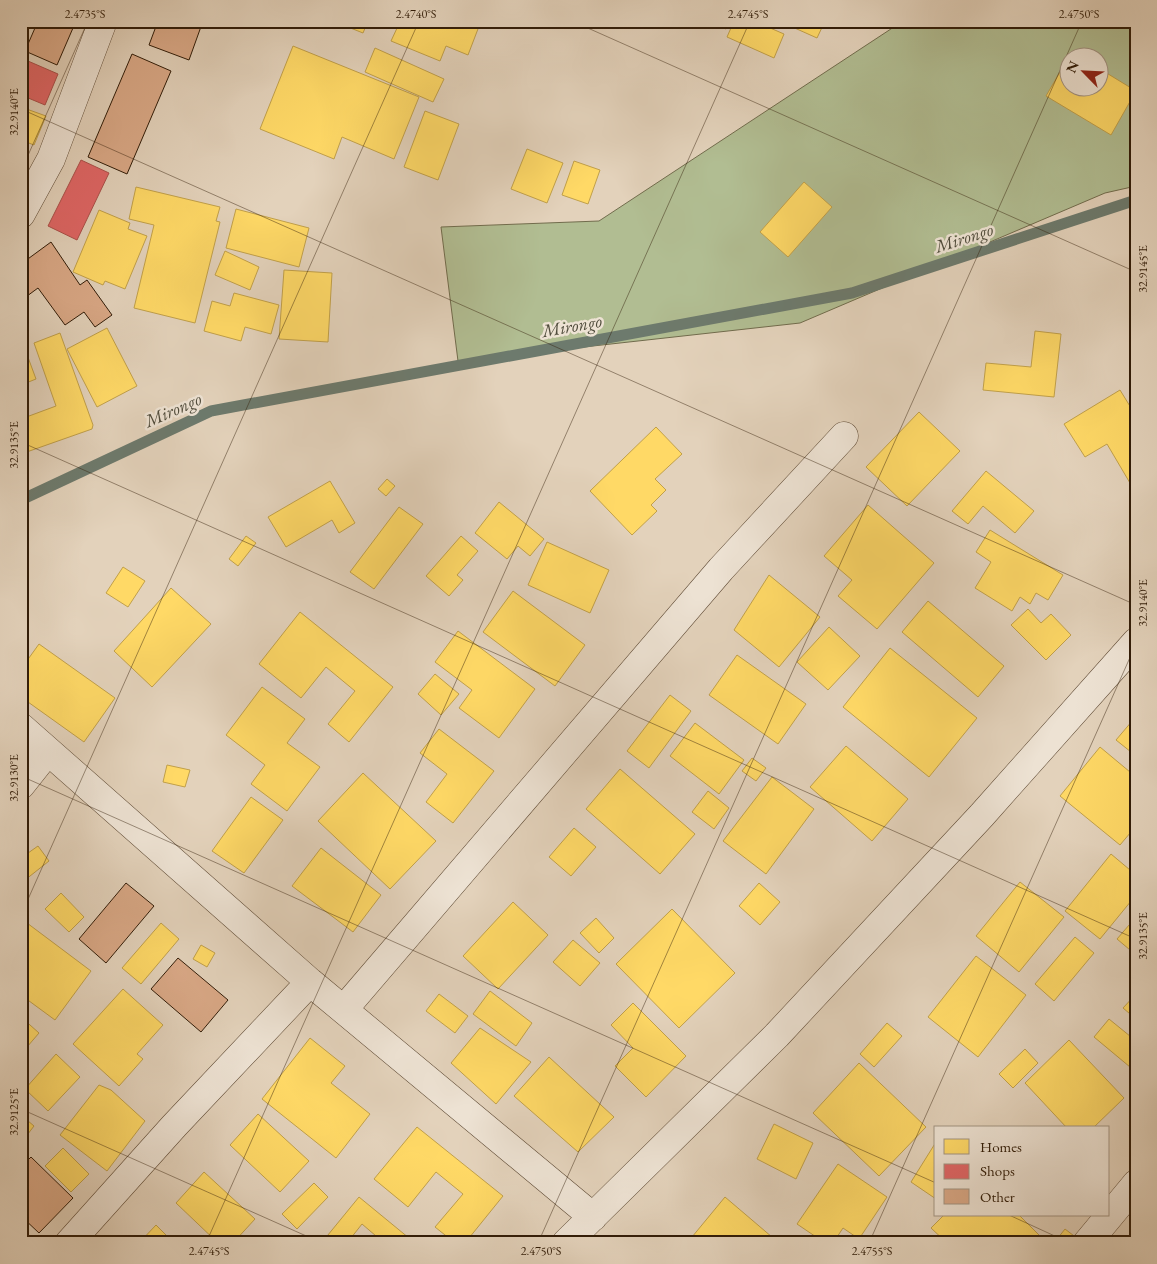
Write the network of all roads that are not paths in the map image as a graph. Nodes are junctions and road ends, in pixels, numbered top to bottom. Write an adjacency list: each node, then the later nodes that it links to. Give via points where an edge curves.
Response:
1 (103, 21): 2 (street, via 51,159)
2 (21, 214)
3 (844, 436): 9 (street, via 721,569)
4 (1136, 642): 12 (street, via 976,822 777,1035)
5 (21, 727): 6 (street)
6 (48, 751): 7 (street); 8 (street)
7 (21, 785)
8 (310, 982): 9 (street); 14 (street, via 174,1126)
9 (344, 1009): 12 (street)
10 (1136, 1184): 11 (street)
11 (1110, 1215)
12 (592, 1216): 15 (street)
13 (1109, 1216): 16 (street)
14 (70, 1243)
15 (566, 1243)
16 (1087, 1243)

